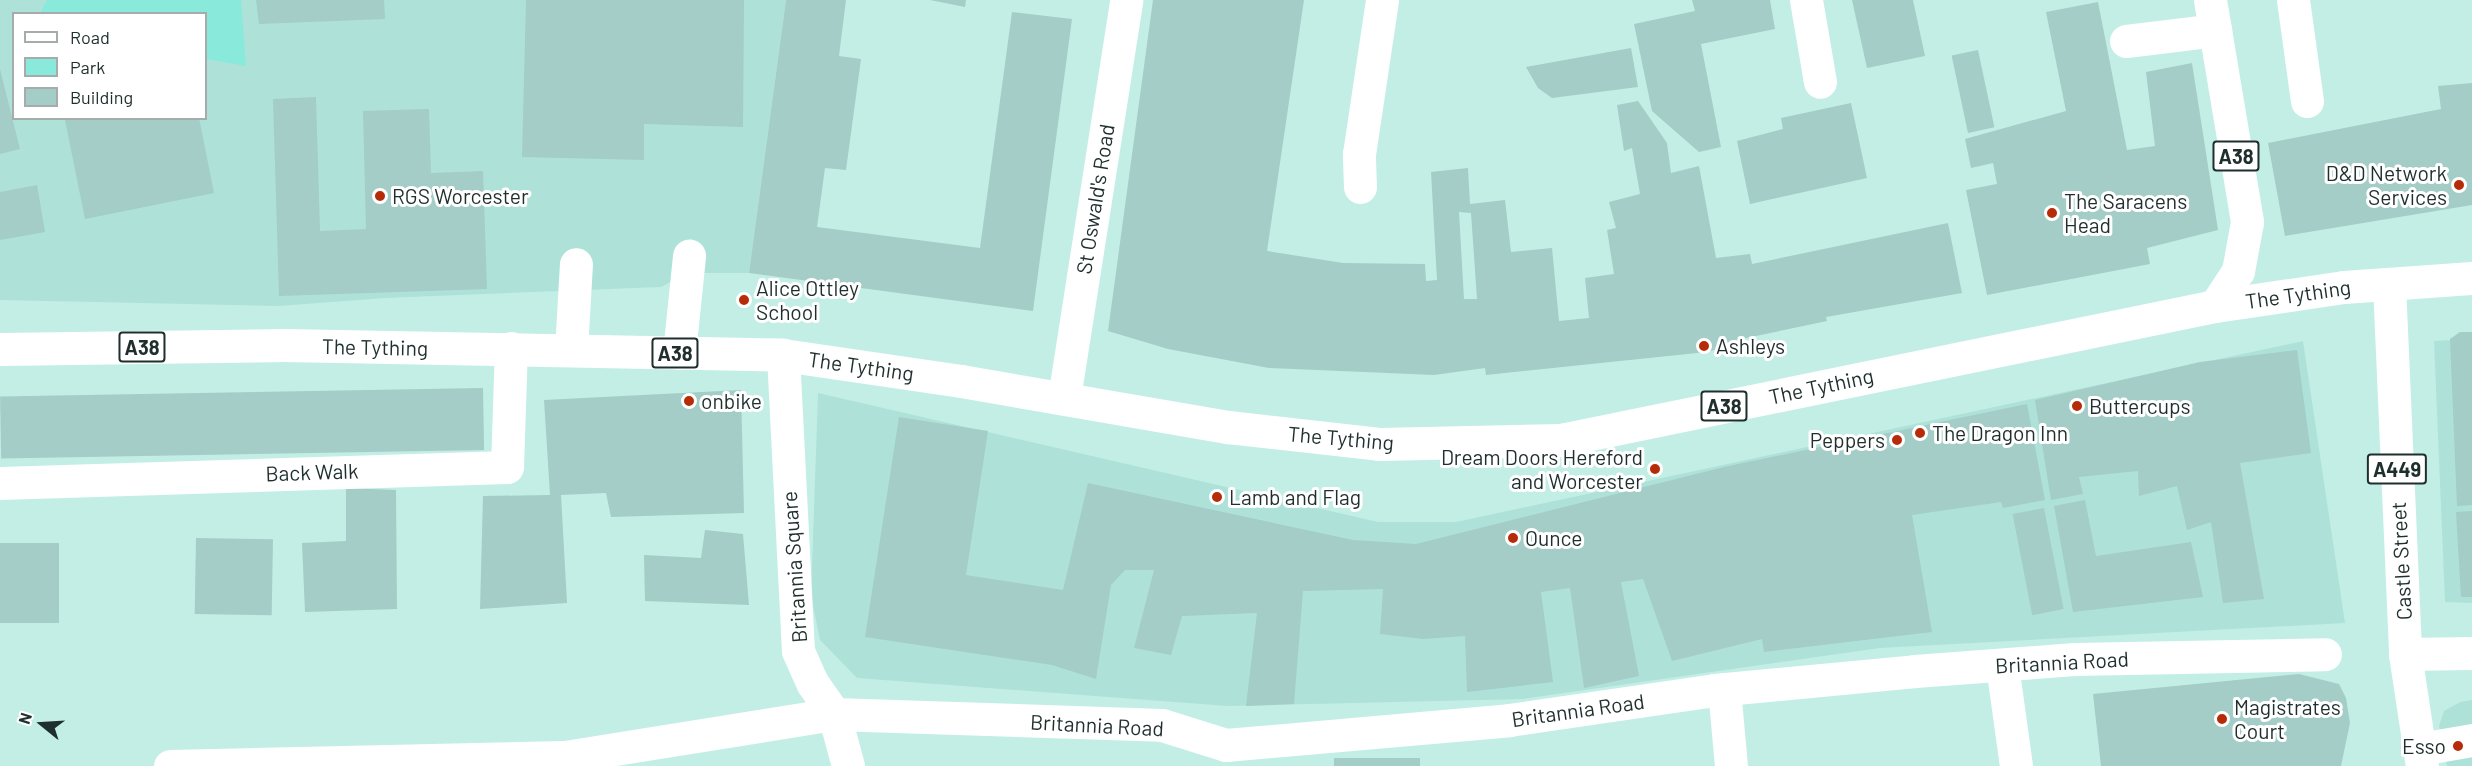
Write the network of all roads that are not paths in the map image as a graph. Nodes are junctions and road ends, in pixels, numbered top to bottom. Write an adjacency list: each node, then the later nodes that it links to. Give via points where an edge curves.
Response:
1 (1126, 0): 20 (main road, St Oswald's Road)
2 (1382, 0): 9 (main road, via 1362,134)
3 (1806, 0): 7 (main road)
4 (2293, 0): 8 (main road)
5 (2213, 15): 6 (main road); 14 (main road, A38, via 2247,222 2238,271)
6 (2126, 41)
7 (1820, 82)
8 (2307, 101)
9 (1360, 187)
10 (689, 256): 18 (main road)
11 (576, 264): 17 (main road)
12 (2472, 278): 13 (main road, A38)
13 (2389, 284): 14 (main road, The Tything / A38); 24 (main road, Castle Street / A449)
14 (2215, 306): 20 (main road, The Tything / A38, via 1561,440 1378,444 1228,427)
15 (511, 348): 16 (main road, The Tything / A38, via 284,345); 17 (main road, The Tything / A38); 21 (main road, Back Walk, via 507,466)
16 (0, 349)
17 (572, 350): 18 (main road, The Tything / A38)
18 (679, 353): 19 (main road, The Tything / A38)
19 (783, 355): 20 (main road, The Tything / A38); 27 (main road, Britannia Square, via 798,651 813,684)
20 (1064, 398)
21 (0, 483)
22 (2472, 653): 24 (main road)
23 (2325, 654): 25 (main road, Britannia Road, via 2075,659)
24 (2405, 654): 30 (main road, Castle Street / A449)
25 (2002, 665): 26 (main road, Britannia Road); 35 (main road)
26 (1724, 689): 29 (main road, Britannia Road); 34 (main road)
27 (834, 714): 29 (main road, Britannia Road, via 1161,725); 31 (main road); 33 (main road, Britannia Square)
28 (2472, 740): 30 (main road)
29 (1235, 755)
30 (2421, 758)
31 (566, 762): 32 (main road)
32 (170, 766)
33 (848, 766)
34 (1731, 766)
35 (2016, 766)

